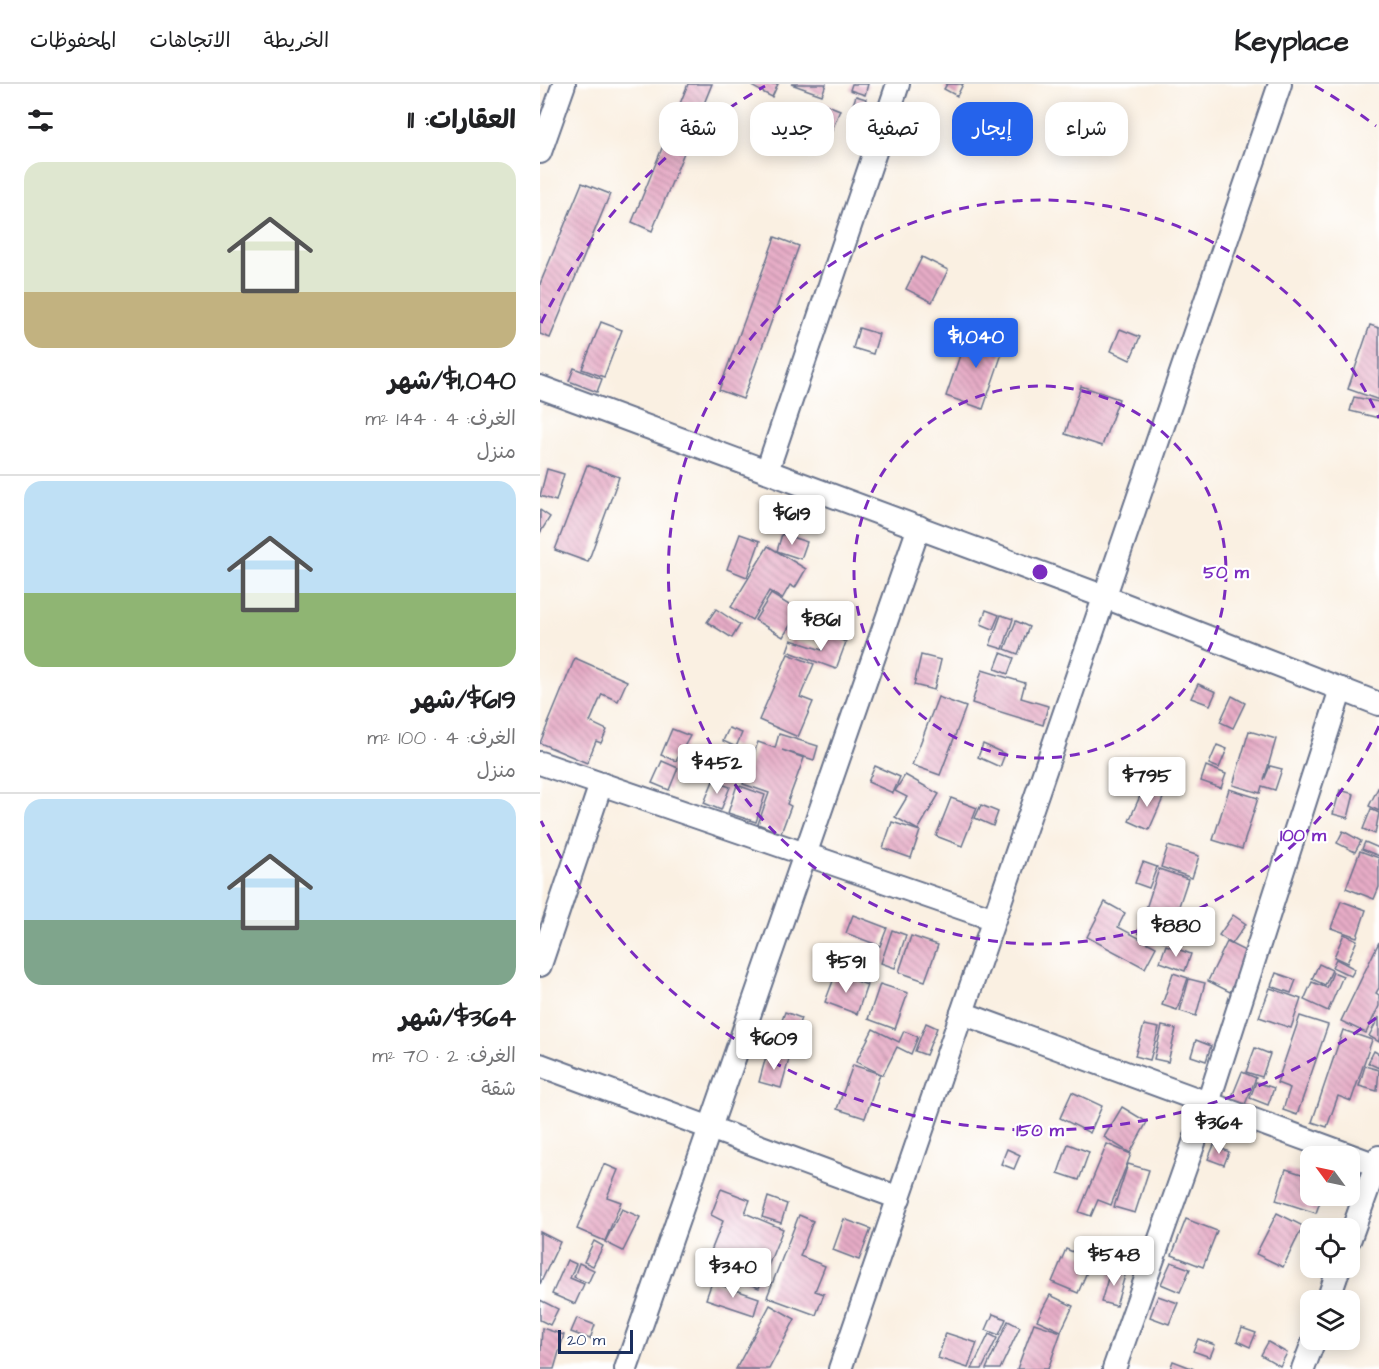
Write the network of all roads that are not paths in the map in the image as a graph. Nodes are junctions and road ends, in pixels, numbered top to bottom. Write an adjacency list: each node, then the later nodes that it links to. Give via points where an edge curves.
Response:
1 (564, 84): 4 (street)
2 (898, 84): 6 (street)
3 (1280, 84): 8 (street)
4 (540, 152)
5 (540, 387): 6 (street)
6 (767, 471): 7 (street)
7 (919, 527): 8 (street); 13 (street)
8 (1105, 597): 9 (street); 14 (street)
9 (1341, 689): 10 (street); 18 (street)
10 (1379, 704)
11 (540, 763): 12 (street)
12 (601, 784): 13 (street); 15 (street)
13 (805, 855): 14 (street); 19 (street)
14 (994, 920): 16 (street)
15 (540, 965)
16 (963, 1013): 18 (street); 21 (street)
17 (540, 1065): 19 (street)
18 (1208, 1103): 20 (street); 26 (street)
19 (710, 1128): 21 (street); 24 (street)
20 (1378, 1163): 22 (street)
21 (899, 1198): 25 (street)
22 (1357, 1218)
23 (1310, 1350): 27 (street)
24 (626, 1369)
25 (840, 1369)
26 (1114, 1369)
27 (1303, 1369)

